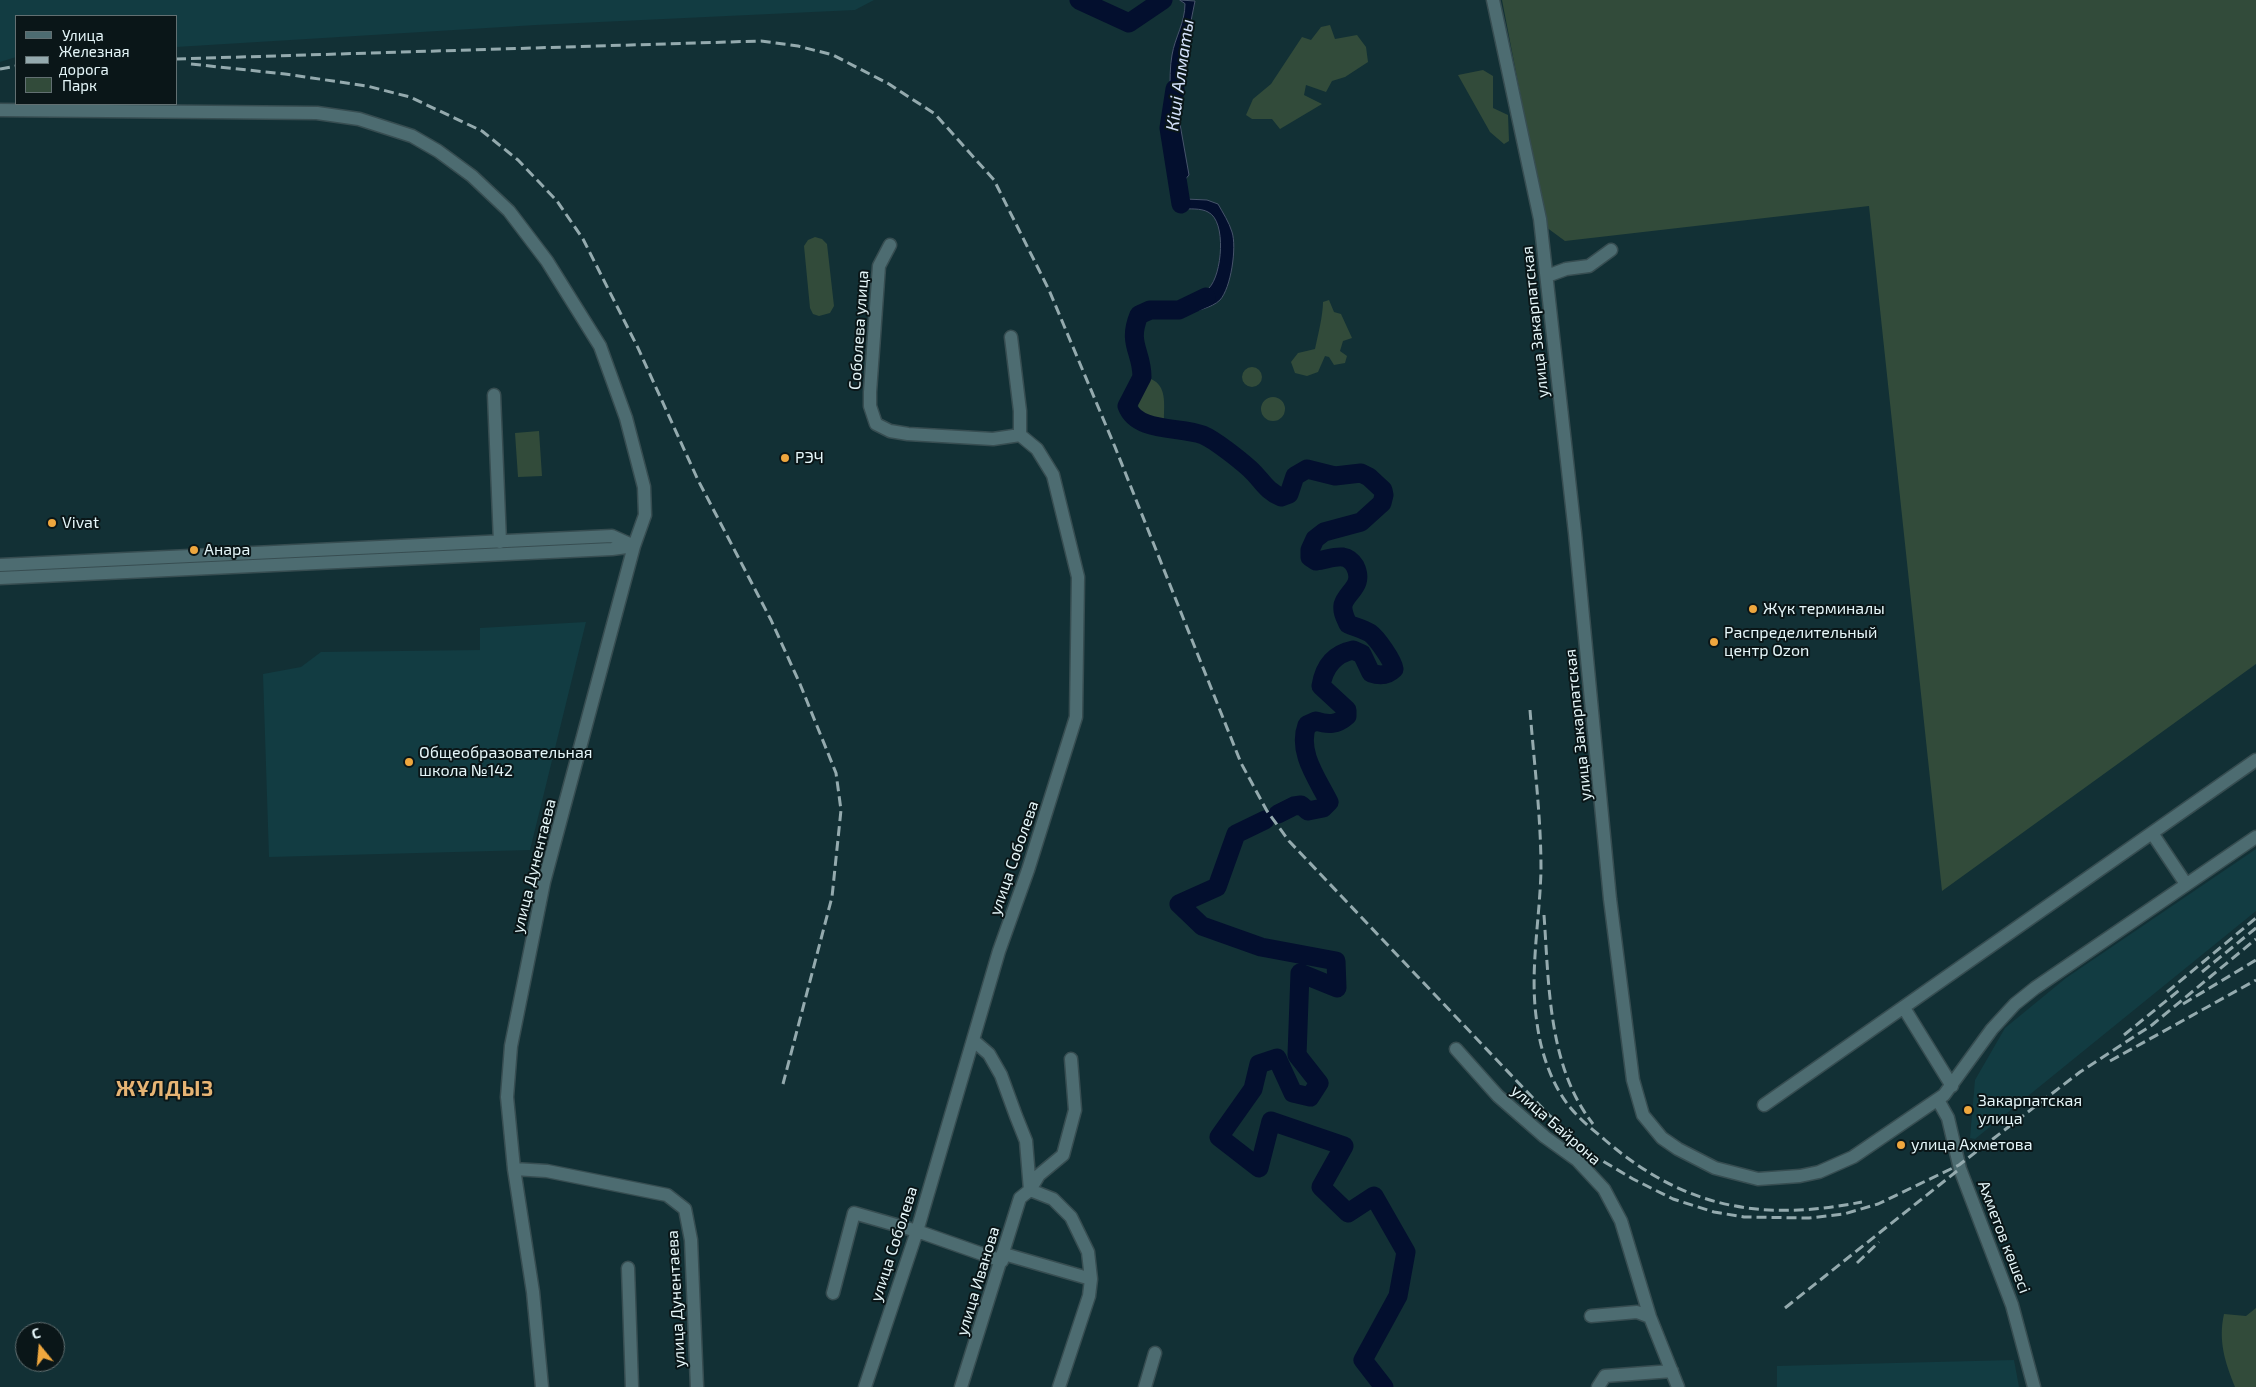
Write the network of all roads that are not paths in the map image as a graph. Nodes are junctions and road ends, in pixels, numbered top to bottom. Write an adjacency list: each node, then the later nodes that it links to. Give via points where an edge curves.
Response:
1 (1493, 0): 5 (street, улица Закарпатская, via 1540,219)
2 (0, 110): 10 (street, улица Дунентаева, via 317,113 368,122 412,136 438,150 509,211 547,261 600,346 626,418 644,488 645,515)
3 (890, 245): 8 (street, Соболева улица, via 878,275 870,392 870,406 876,424 890,432 908,434 993,439)
4 (1611, 250): 5 (street, via 1589,266)
5 (1547, 276): 22 (street, улица Закарпатская, via 1610,899 1633,1080 1643,1114 1662,1138 1702,1162 1738,1175 1779,1179 1837,1165)
6 (1011, 337): 8 (street)
7 (494, 395): 9 (street)
8 (1020, 435): 18 (street, улица Соболева, via 1037,448 1053,475 1078,577 1076,718 999,950)
9 (500, 542): 10 (street, via 612,536); 11 (street)
10 (634, 546): 12 (street); 24 (street, улица Дунентаева, via 546,874 510,1046 507,1097)
11 (0, 565)
12 (0, 578)
13 (2256, 760): 14 (street)
14 (2152, 833): 16 (street); 17 (street)
15 (2256, 837): 16 (street)
16 (2186, 884): 21 (street, via 2015,1004 1992,1029)
17 (1904, 1008): 21 (street); 23 (street)
18 (974, 1041): 25 (street, via 989,1054 1001,1075 1026,1141); 26 (street, улица Соболева)
19 (1456, 1049): 32 (street, улица Байрона, via 1498,1096 1544,1137 1577,1160 1604,1188 1621,1221)
20 (1071, 1059): 25 (street, улица Иванова, via 1075,1110 1063,1155 1039,1175)
21 (1952, 1086): 22 (street)
22 (1938, 1100): 44 (street, Ахметов көшесі, via 1948,1118 1960,1169 2012,1305)
23 (1764, 1105)
24 (514, 1169): 35 (street, улица Дунентаева, via 533,1292); 37 (street, улица Дунентаева, via 548,1171 667,1195 685,1209 691,1240)
25 (1030, 1190): 27 (street, улица Иванова, via 1020,1198); 29 (street, via 1053,1199 1071,1217 1088,1252)
26 (917, 1231): 27 (street); 30 (street, via 854,1213); 38 (street, улица Соболева)
27 (1003, 1258): 29 (street); 39 (street, улица Иванова)
28 (628, 1268): 36 (street)
29 (1091, 1279): 40 (street, via 1089,1296)
30 (833, 1293)
31 (1591, 1316): 32 (street, via 1637,1312)
32 (1650, 1318): 34 (street, улица Байрона)
33 (1155, 1352): 41 (street)
34 (1672, 1371): 42 (street, via 1605,1376); 43 (street, улица Байрона)
35 (542, 1387)
36 (632, 1387)
37 (697, 1387)
38 (865, 1387)
39 (961, 1387)
40 (1058, 1387)
41 (1145, 1387)
42 (1598, 1387)
43 (1678, 1387)
44 (2034, 1387)

